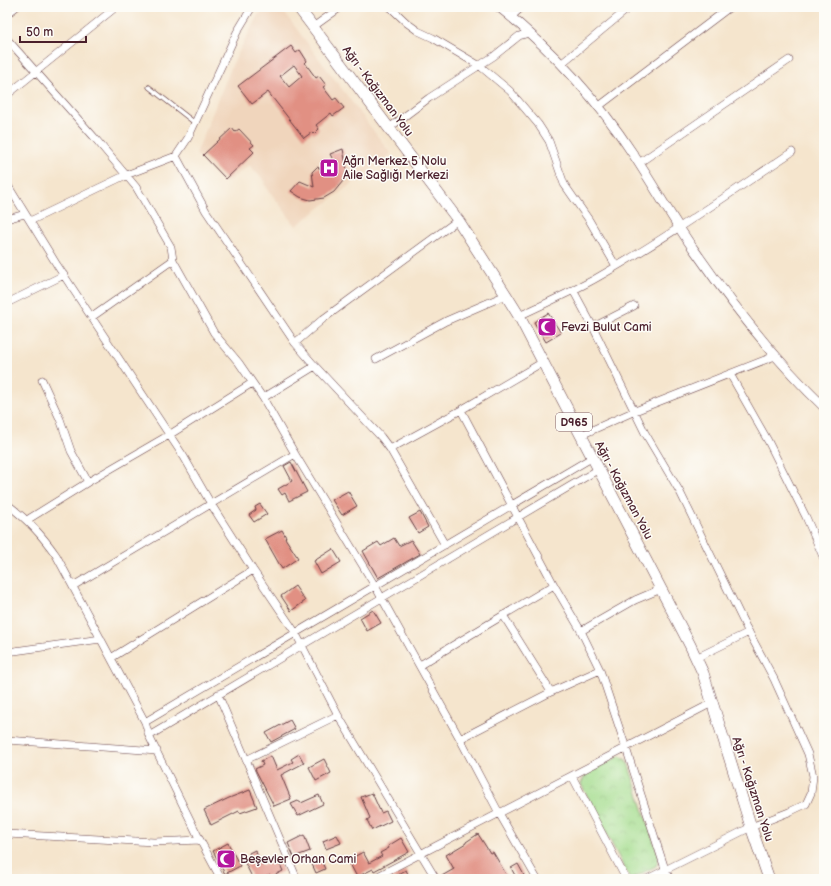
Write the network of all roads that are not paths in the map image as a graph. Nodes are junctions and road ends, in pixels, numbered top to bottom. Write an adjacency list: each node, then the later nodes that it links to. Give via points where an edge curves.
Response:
1 (16, 7): 11 (street)
2 (116, 7): 19 (street)
3 (252, 7): 23 (street, via 237,32)
4 (298, 7): 13 (main road, Ağrı - Kağızman Yolu / D965)
5 (341, 7): 13 (street)
6 (390, 7): 18 (street, via 418,31)
7 (498, 7): 12 (street)
8 (522, 7): 12 (street)
9 (630, 7): 17 (street)
10 (730, 7): 22 (street)
11 (7, 14)
12 (511, 17): 14 (street)
13 (313, 26): 24 (main road, Ağrı - Kağızman Yolu / D965)
14 (529, 33): 17 (street); 18 (street, via 519,36)
15 (7, 39): 19 (street)
16 (789, 60): 27 (street)
17 (561, 64): 22 (street)
18 (480, 66): 24 (street, via 429,98); 36 (street, via 510,91 538,124 549,141 564,184)
19 (36, 72): 21 (street); 28 (street)
20 (149, 87): 23 (lane)
21 (7, 95)
22 (598, 107): 27 (street)
23 (195, 123): 26 (street)
24 (389, 128): 32 (main road, Ağrı - Kağızman Yolu / D965)
25 (792, 152): 34 (street)
26 (176, 156): 28 (street); 45 (street, via 206,211)
27 (639, 163): 34 (street)
28 (126, 175): 33 (street); 35 (street, via 136,187 171,247)
29 (7, 184): 30 (street)
30 (25, 214): 31 (street); 33 (street)
31 (7, 219)
32 (458, 220): 39 (main road, Ağrı - Kağızman Yolu / D965); 45 (street)
33 (30, 221): 37 (street)
34 (680, 227): 36 (street); 46 (street, via 752,329)
35 (173, 260): 43 (street); 52 (street, via 214,333)
36 (616, 266): 38 (street)
37 (64, 275): 40 (street); 43 (street)
38 (573, 290): 42 (street); 44 (street)
39 (506, 295): 42 (main road, Ağrı - Kağızman Yolu / D965); 47 (street, via 446,321)
40 (7, 303)
41 (634, 306): 44 (street)
42 (519, 316): 48 (main road, Ağrı - Kağızman Yolu / D965)
43 (92, 317): 58 (street)
44 (593, 327): 56 (street)
45 (295, 342): 49 (street)
46 (775, 356): 50 (street); 54 (street)
47 (376, 359)
48 (543, 362): 55 (street); 57 (main road, Ağrı - Kağızman Yolu / D965)
49 (315, 366): 53 (street); 59 (street)
50 (730, 374): 56 (street); 70 (street, via 768,440)
51 (42, 380): 63 (street, via 71,451)
52 (252, 383): 53 (street); 58 (street)
53 (263, 398): 60 (street)
54 (824, 407)
55 (461, 410): 59 (street); 66 (street)
56 (635, 411): 57 (street); 80 (street, via 680,492)
57 (581, 435): 61 (main road, Ağrı - Kağızman Yolu / D965)
58 (169, 436): 63 (street); 65 (street)
59 (390, 449): 69 (street)
60 (295, 454): 65 (street); 74 (street)
61 (593, 457): 62 (main road, Ağrı - Kağızman Yolu / D965); 66 (street)
62 (599, 469): 67 (street); 75 (main road, Ağrı - Kağızman Yolu / D965)
63 (88, 482): 68 (street)
64 (7, 504): 68 (street)
65 (211, 504): 71 (street); 73 (street)
66 (512, 505): 67 (street); 69 (street)
67 (518, 517): 72 (street); 76 (street)
68 (27, 520): 73 (street, via 56,555)
69 (445, 545): 74 (street)
70 (824, 559)
71 (253, 570): 79 (street); 84 (street)
72 (554, 585): 77 (street); 78 (street)
73 (73, 586): 81 (street)
74 (375, 586): 76 (street); 79 (street)
75 (661, 589): 78 (street, via 635,600); 85 (main road, Ağrı - Kağızman Yolu / D965)
76 (382, 598): 82 (street); 86 (street)
77 (503, 615): 86 (street); 88 (street)
78 (581, 631): 87 (street)
79 (295, 632): 82 (street); 92 (street)
80 (749, 632): 85 (street); 101 (street, via 774,679 808,754 813,776 811,793 806,804)
81 (101, 639): 83 (street); 84 (street)
82 (302, 644): 89 (street); 91 (street)
83 (7, 652)
84 (111, 658): 92 (street)
85 (696, 658): 90 (main road, Ağrı - Kağızman Yolu / D965)
86 (420, 665): 94 (street)
87 (600, 670): 88 (street); 96 (street)
88 (551, 692): 94 (street)
89 (218, 694): 93 (street); 98 (street)
90 (712, 703): 96 (street); 101 (main road, Ağrı - Kağızman Yolu / D965)
91 (338, 715): 98 (street); 104 (street)
92 (144, 722): 93 (street)
93 (148, 736): 97 (street)
94 (460, 739): 100 (street)
95 (7, 740): 97 (street)
96 (626, 748): 99 (street); 105 (street)
97 (157, 751): 103 (street)
98 (246, 760): 107 (street)
99 (572, 776): 100 (street); 111 (street)
100 (499, 814): 104 (street); 110 (street)
101 (751, 827): 105 (street); 114 (main road, Ağrı - Kağızman Yolu / D965)
102 (7, 834): 103 (street, via 154,842)
103 (200, 840): 106 (street)
104 (421, 853): 108 (street); 109 (street)
105 (665, 869): 112 (street); 113 (street)
106 (221, 879)
107 (297, 879)
108 (372, 879)
109 (436, 879)
110 (536, 879)
111 (626, 879)
112 (647, 879)
113 (670, 879)
114 (769, 879)

